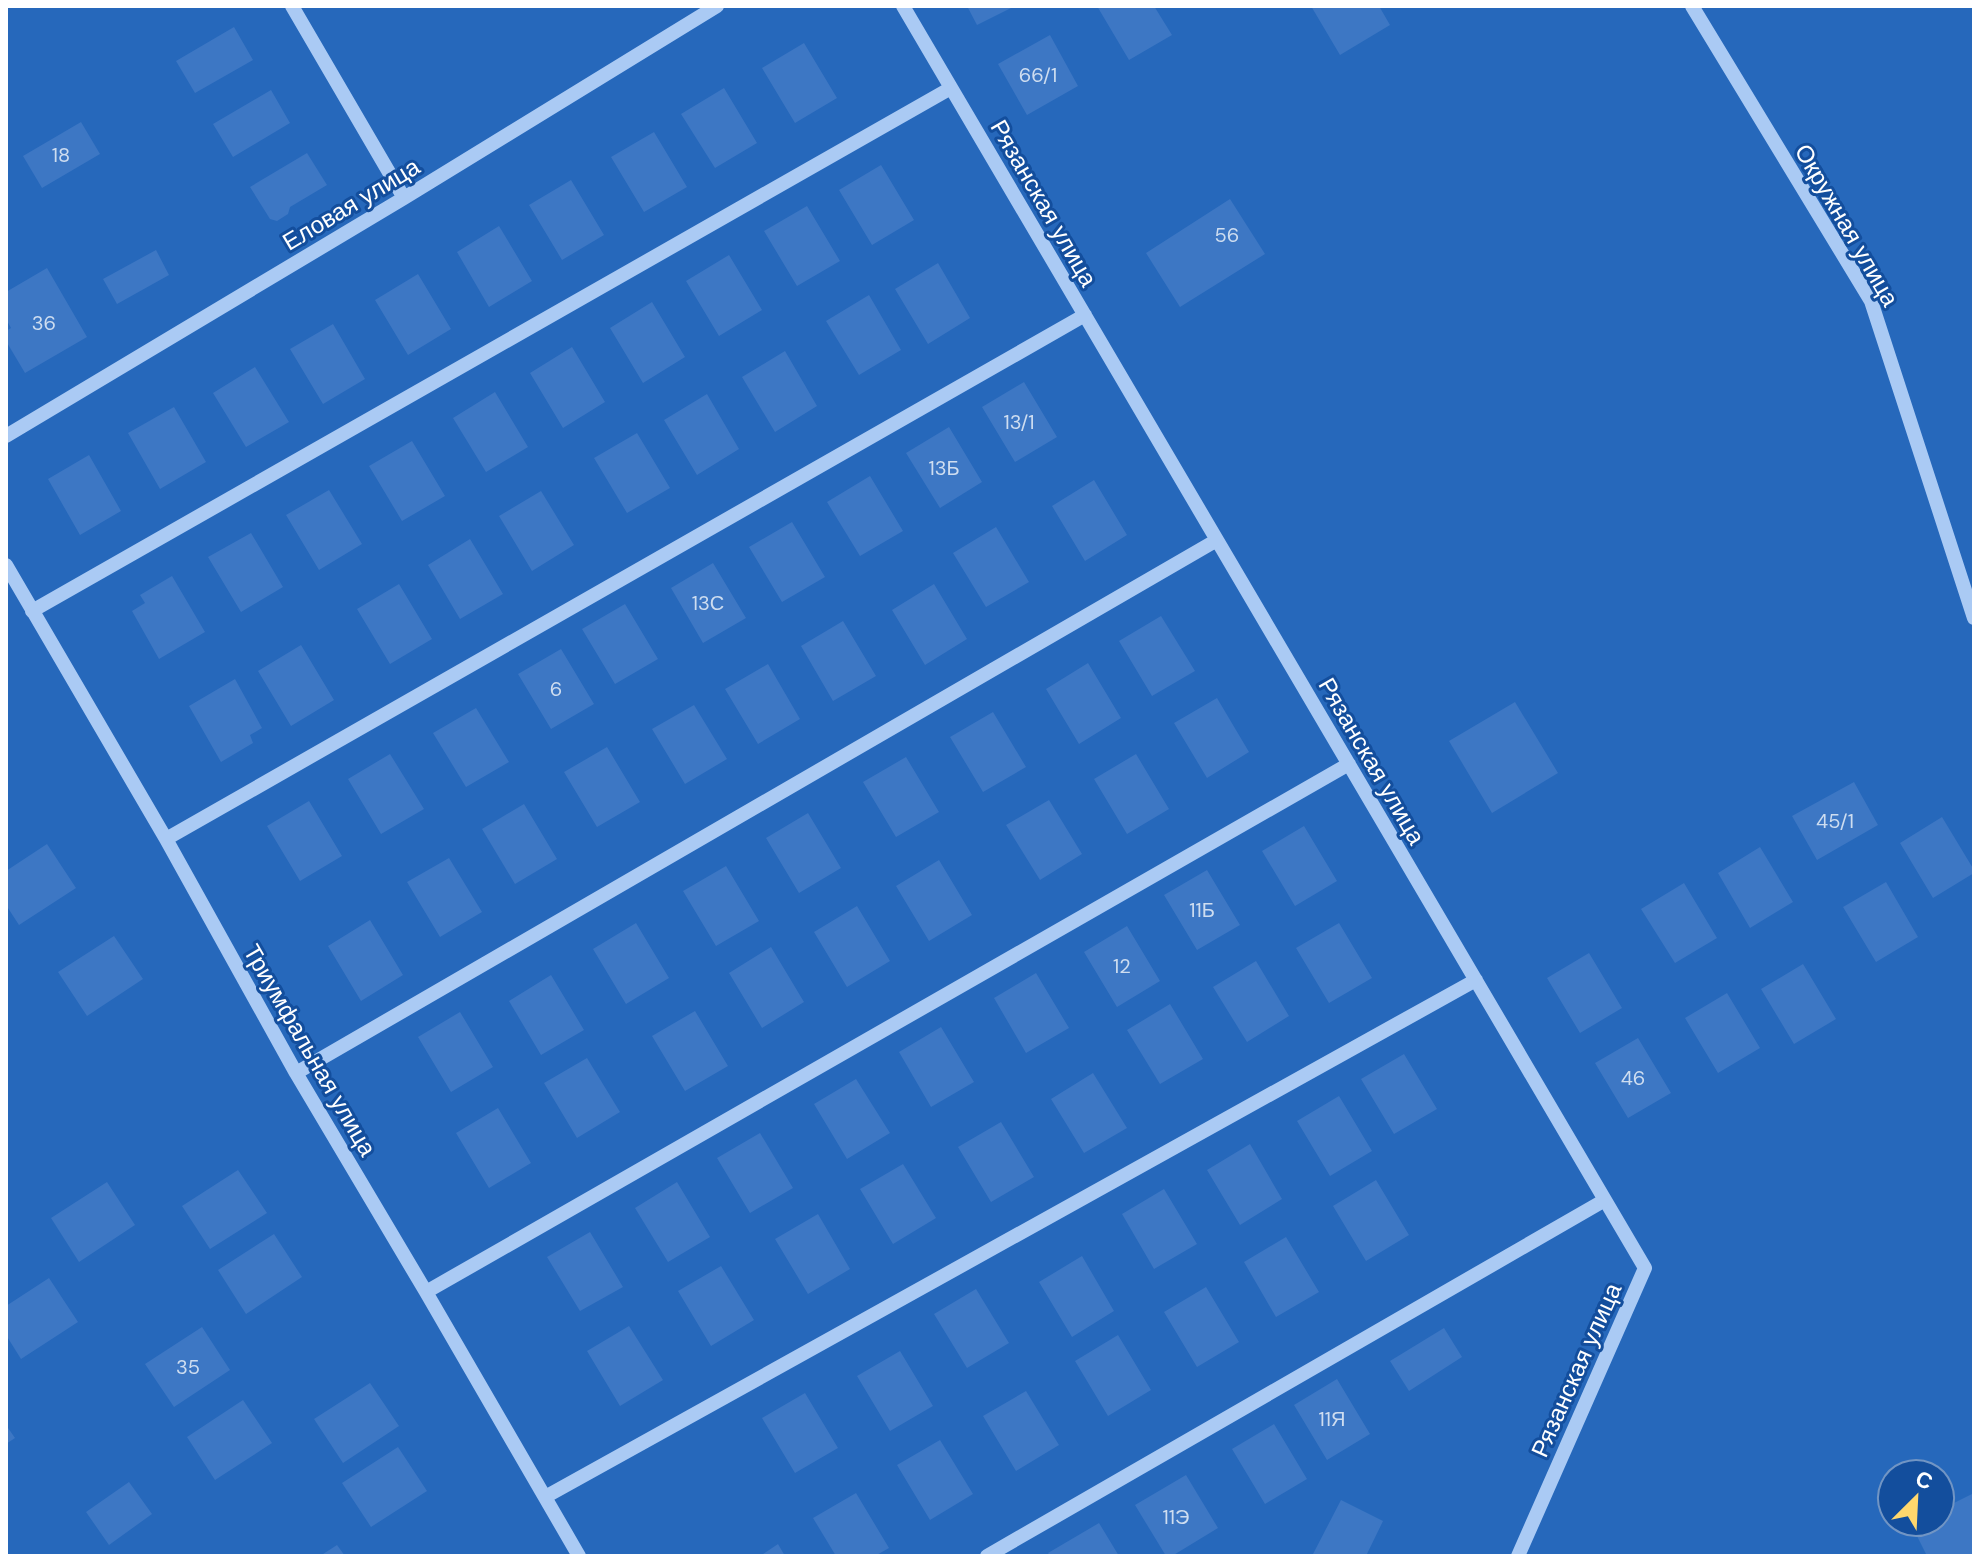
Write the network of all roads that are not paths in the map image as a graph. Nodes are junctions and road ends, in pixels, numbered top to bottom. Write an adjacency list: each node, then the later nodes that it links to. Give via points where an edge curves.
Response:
1 (292, 6): 6 (street)
2 (717, 6): 6 (street, Еловая улица)
3 (903, 6): 5 (street, Рязанская улица)
4 (1692, 6): 12 (street, Окружная улица, via 1871,301)
5 (951, 88): 7 (street, Рязанская улица); 11 (street)
6 (404, 198): 8 (street, Еловая улица)
7 (1085, 315): 9 (street, Рязанская улица); 14 (street)
8 (6, 436)
9 (1217, 540): 13 (street, Рязанская улица); 16 (street)
10 (6, 565): 11 (street, Триумфальная улица)
11 (32, 611): 14 (street, Триумфальная улица)
12 (1974, 618)
13 (1349, 764): 15 (street, Рязанская улица); 18 (street)
14 (166, 839): 16 (street, Триумфальная улица)
15 (1476, 980): 17 (street, Рязанская улица); 19 (street)
16 (296, 1073): 18 (street, Триумфальная улица)
17 (1605, 1200): 21 (street); 22 (street, Рязанская улица, via 1645,1268)
18 (426, 1292): 19 (street, Триумфальная улица)
19 (545, 1497): 20 (street, Триумфальная улица)
20 (579, 1556)
21 (987, 1556)
22 (1518, 1556)

